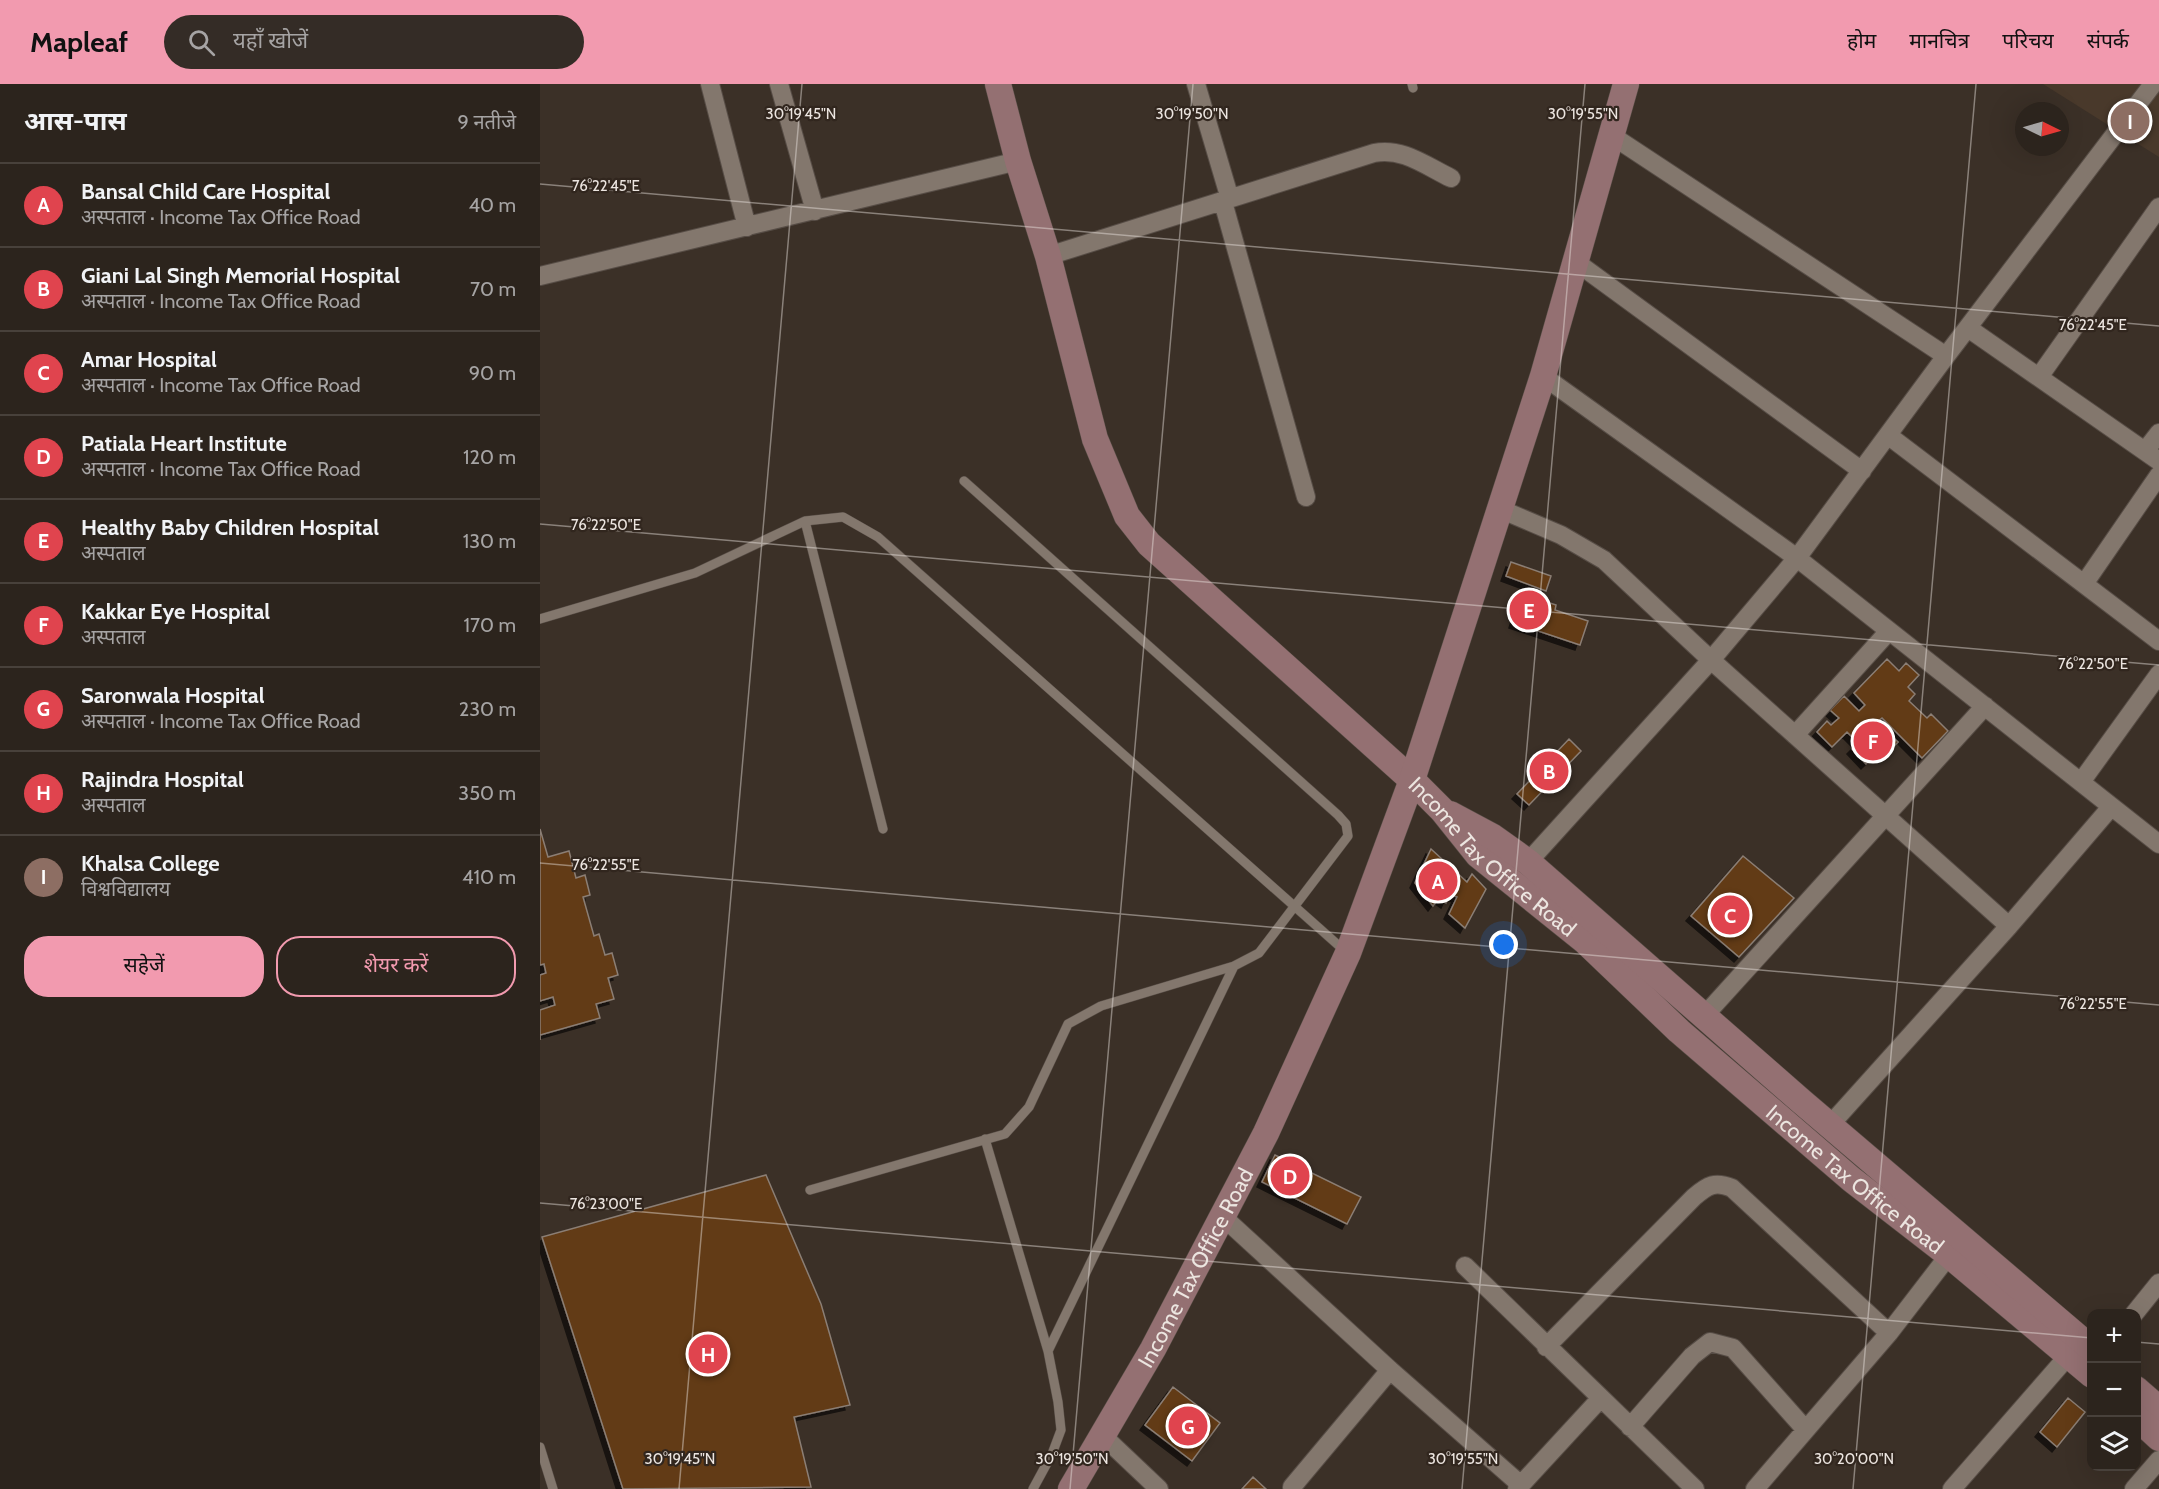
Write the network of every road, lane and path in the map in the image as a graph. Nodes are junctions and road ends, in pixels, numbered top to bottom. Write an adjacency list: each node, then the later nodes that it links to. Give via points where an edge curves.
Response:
1 (710, 84): 13 (street)
2 (779, 84): 12 (street)
3 (998, 84): 8 (main road)
4 (1196, 84): 10 (street)
5 (1626, 84): 7 (main road)
6 (2153, 84): 17 (street)
7 (1611, 135): 15 (main road); 18 (street)
8 (1018, 161): 12 (street); 14 (main road)
9 (1451, 178): 10 (street, via 1388,150)
10 (1226, 200): 14 (street); 27 (street)
11 (2159, 207): 20 (street)
12 (815, 211): 13 (street)
13 (747, 227): 16 (street)
14 (1048, 256): 39 (main road, via 1095,440 1127,516 1149,544)
15 (1576, 262): 19 (main road); 24 (street)
16 (540, 276)
17 (1968, 328): 18 (street); 20 (street)
18 (1946, 356): 22 (street)
19 (1543, 376): 28 (main road); 30 (street)
20 (2039, 377): 23 (street)
21 (2159, 433): 23 (street)
22 (1889, 436): 24 (street); 31 (street)
23 (2152, 456)
24 (1862, 471): 30 (street)
25 (2159, 475): 31 (street)
26 (964, 481): 47 (lane, via 1346,824 1348,836 1344,843)
27 (1306, 498)
28 (1500, 509): 35 (street, via 1561,535 1604,560); 39 (main road)
29 (805, 521): 32 (lane, via 695,573); 44 (lane); 47 (lane, via 843,517 878,537)
30 (1797, 558): 33 (street); 35 (street)
31 (2084, 584): 34 (street)
32 (540, 619)
33 (1889, 631): 37 (street); 38 (street)
34 (2159, 641)
35 (1712, 660): 38 (street); 46 (street)
36 (2159, 674): 40 (street)
37 (1985, 706): 40 (street); 43 (street)
38 (1795, 735): 43 (street)
39 (1412, 780): 42 (main road, Income Tax Office Road); 49 (main road, Income Tax Office Road)
40 (2081, 782): 41 (street)
41 (2111, 807): 45 (street); 48 (street)
42 (1442, 810): 46 (main road, via 1494,837); 56 (main road, Income Tax Office Road, via 1478,855 1586,942 1679,1031 1851,1179)
43 (1885, 816): 48 (street); 51 (street)
44 (883, 829)
45 (2159, 844)
46 (1528, 862): 51 (main road)
47 (1295, 908): 49 (lane); 50 (lane, via 1259,953)
48 (2009, 926): 52 (street)
49 (1348, 953): 55 (main road, Income Tax Office Road, via 1266,1133)
50 (1234, 966): 53 (lane, via 1101,1006 1075,1019 1068,1024 1029,1107 1005,1134); 63 (lane)
51 (1705, 1015): 52 (main road)
52 (1830, 1125): 60 (main road)
53 (985, 1139): 54 (lane); 63 (lane)
54 (810, 1190)
55 (1222, 1216): 66 (street); 73 (main road, Income Tax Office Road)
56 (1948, 1255): 60 (main road, Income Tax Office Road); 61 (street)
57 (1465, 1266): 62 (street)
58 (2159, 1283): 59 (street)
59 (2138, 1309)
60 (2033, 1313): 64 (main road)
61 (1889, 1333): 62 (street, via 1732,1188 1719,1182 1708,1185 1694,1197); 72 (street)
62 (1546, 1347): 68 (street)
63 (1048, 1351): 80 (lane, via 1061,1430)
64 (2080, 1352): 65 (main road); 85 (street)
65 (2087, 1367)
66 (1390, 1370): 77 (street); 78 (street)
67 (2141, 1393): 69 (main road)
68 (1600, 1399): 71 (street); 78 (street)
69 (2159, 1409)
70 (2141, 1422): 74 (main road)
71 (1629, 1427): 72 (street, via 1692,1356 1710,1342 1733,1348); 83 (street)
72 (1805, 1429): 84 (street)
73 (1103, 1436): 81 (main road, Income Tax Office Road); 82 (street)
74 (2159, 1438)
75 (540, 1447): 79 (lane)
76 (2159, 1460): 86 (street)
77 (1292, 1487)
78 (1519, 1487)
79 (553, 1489)
80 (1033, 1489)
81 (1071, 1489)
82 (1159, 1489)
83 (1695, 1489)
84 (1755, 1489)
85 (1952, 1489)
86 (2134, 1489)

